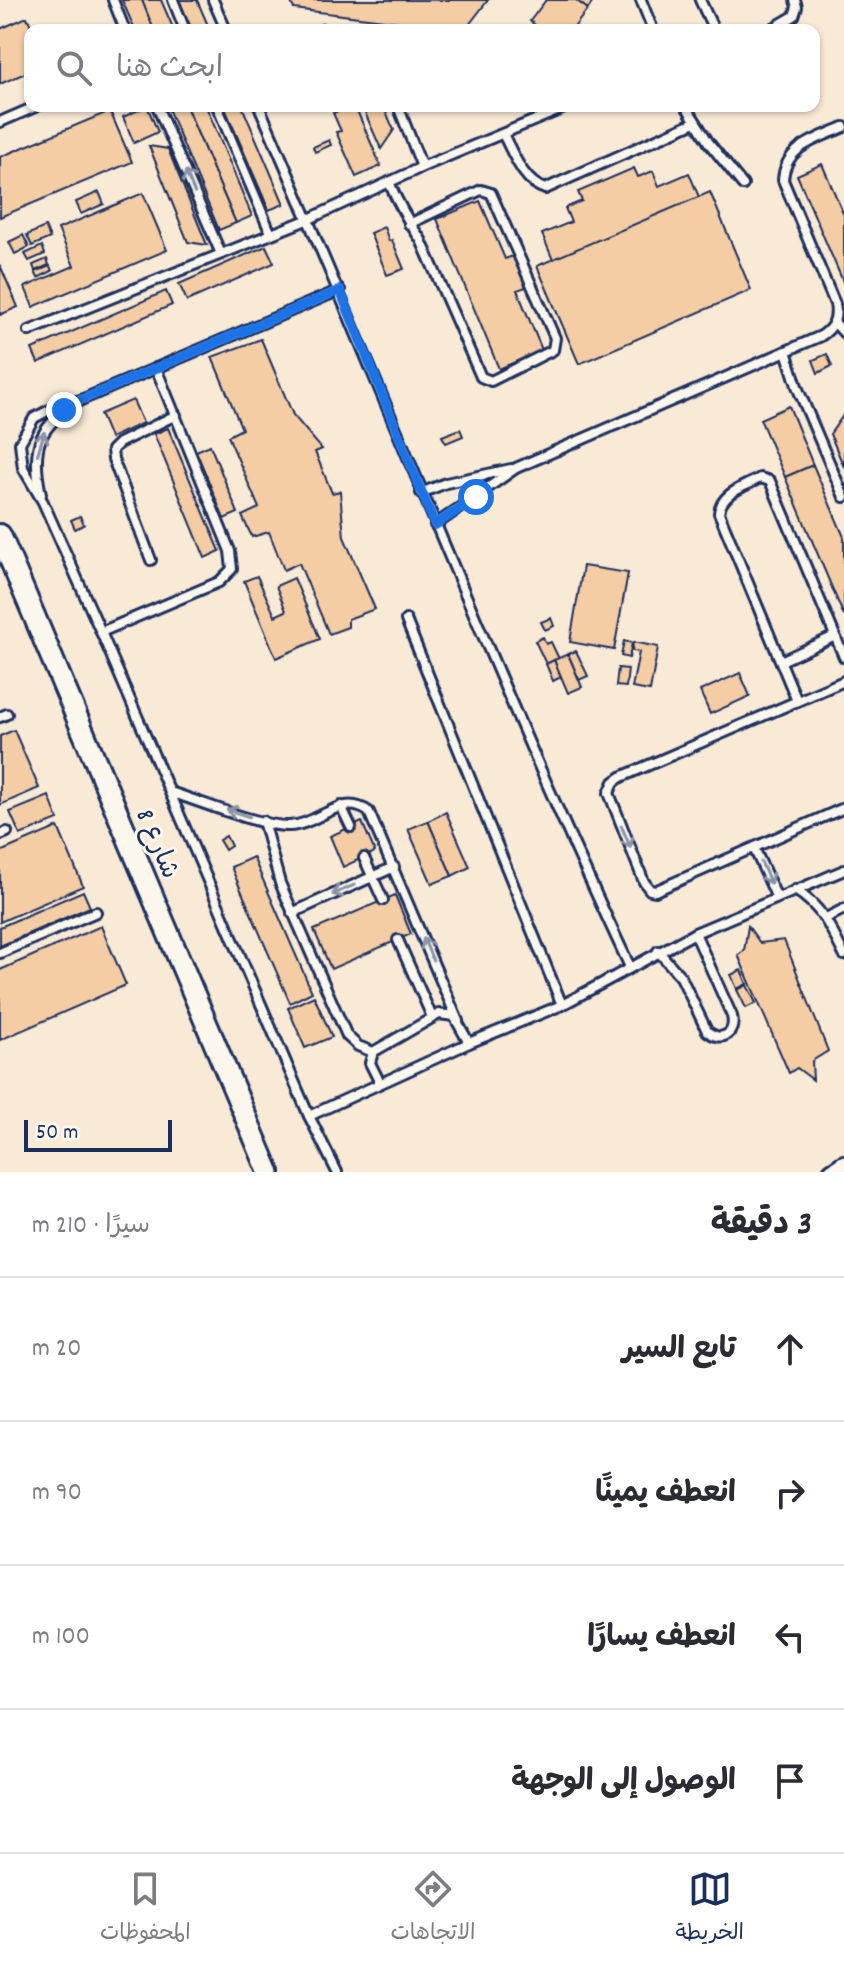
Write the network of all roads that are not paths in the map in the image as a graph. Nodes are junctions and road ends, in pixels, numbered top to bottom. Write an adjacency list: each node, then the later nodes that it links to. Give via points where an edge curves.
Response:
1 (113, 0): 7 (lane)
2 (173, 0): 8 (lane)
3 (213, 0): 9 (lane)
4 (641, 0): 10 (lane)
5 (700, 0): 11 (lane)
6 (795, 0): 12 (lane, via 794,16)
7 (123, 24)
8 (183, 24)
9 (223, 24)
10 (651, 24)
11 (711, 24)
12 (780, 24)
13 (24, 112): 20 (lane)
14 (160, 112): 30 (lane, one-way to 14)
15 (220, 112): 29 (lane)
16 (262, 112): 27 (lane)
17 (400, 112): 24 (lane)
18 (555, 112): 23 (lane)
19 (689, 112): 21 (lane)
20 (0, 122)
21 (695, 122): 23 (lane, via 545,189 528,179); 26 (lane)
22 (844, 127): 32 (lane, via 794,151 783,180 835,304)
23 (503, 134): 24 (lane)
24 (422, 167): 25 (lane)
25 (389, 182): 27 (lane); 28 (lane)
26 (743, 185)
27 (309, 219): 29 (lane); 31 (lane)
28 (409, 224): 28 (lane, via 484,380 553,350 555,338 491,193 481,190)
29 (271, 234): 30 (lane)
30 (221, 254): 33 (lane)
31 (340, 290): 36 (lane); 40 (lane)
32 (834, 322): 34 (lane); 35 (lane, via 821,336)
33 (29, 331)
34 (844, 333)
35 (786, 351): 39 (lane); 41 (lane)
36 (156, 368): 37 (lane); 38 (lane)
37 (81, 400): 42 (lane, one-way to 37, via 36,462 40,439 54,418); 42 (lane, via 34,418 24,431 23,468)
38 (176, 415): 45 (lane, via 112,450); 47 (lane, via 230,551 232,569 219,582)
39 (516, 468): 40 (lane); 43 (lane)
40 (421, 493): 43 (lane)
41 (844, 497)
42 (43, 502): 47 (lane)
43 (435, 525): 75 (lane)
44 (0, 535): 84 (street, شارع 8)
45 (151, 560)
46 (406, 620): 76 (lane)
47 (101, 632): 53 (lane)
48 (835, 636): 49 (lane); 50 (lane); 50 (lane, via 772,484 760,478 723,500 719,513)
49 (844, 657)
50 (781, 661): 52 (lane)
51 (844, 681): 52 (lane)
52 (797, 701): 58 (lane, one-way to 58, via 621,777 610,788 610,801 650,890)
53 (170, 792): 56 (lane, one-way to 53); 82 (lane)
54 (341, 806): 56 (lane, via 290,826); 57 (lane); 60 (lane, via 351,804 369,812)
55 (844, 808): 58 (lane)
56 (263, 821): 68 (lane)
57 (351, 827)
58 (754, 848): 64 (lane, one-way to 64)
59 (364, 858): 62 (lane)
60 (394, 867): 62 (lane); 78 (lane, one-way to 60)
61 (844, 870): 63 (lane)
62 (372, 877): 65 (lane); 68 (lane, one-way to 68)
63 (795, 890): 64 (lane); 69 (lane)
64 (777, 898): 70 (lane)
65 (383, 900)
66 (844, 909): 69 (lane)
67 (96, 912): 73 (lane)
68 (292, 913): 80 (lane, via 347,1036)
69 (826, 918): 74 (lane)
70 (695, 933): 72 (lane); 72 (lane, via 732,1016 734,1024 723,1037 707,1031 681,977)
71 (398, 940): 77 (lane)
72 (658, 951): 75 (lane)
73 (0, 953)
74 (844, 955)
75 (630, 967): 76 (lane)
76 (562, 1005): 79 (lane)
77 (432, 1017): 78 (lane, via 447,1013); 80 (lane)
78 (458, 1021): 79 (lane)
79 (469, 1043): 81 (lane)
80 (373, 1052): 81 (lane, via 370,1063)
81 (380, 1083): 82 (lane)
82 (309, 1116): 85 (lane)
83 (844, 1164): 86 (street)
84 (269, 1172)
85 (337, 1172)
86 (832, 1172)

